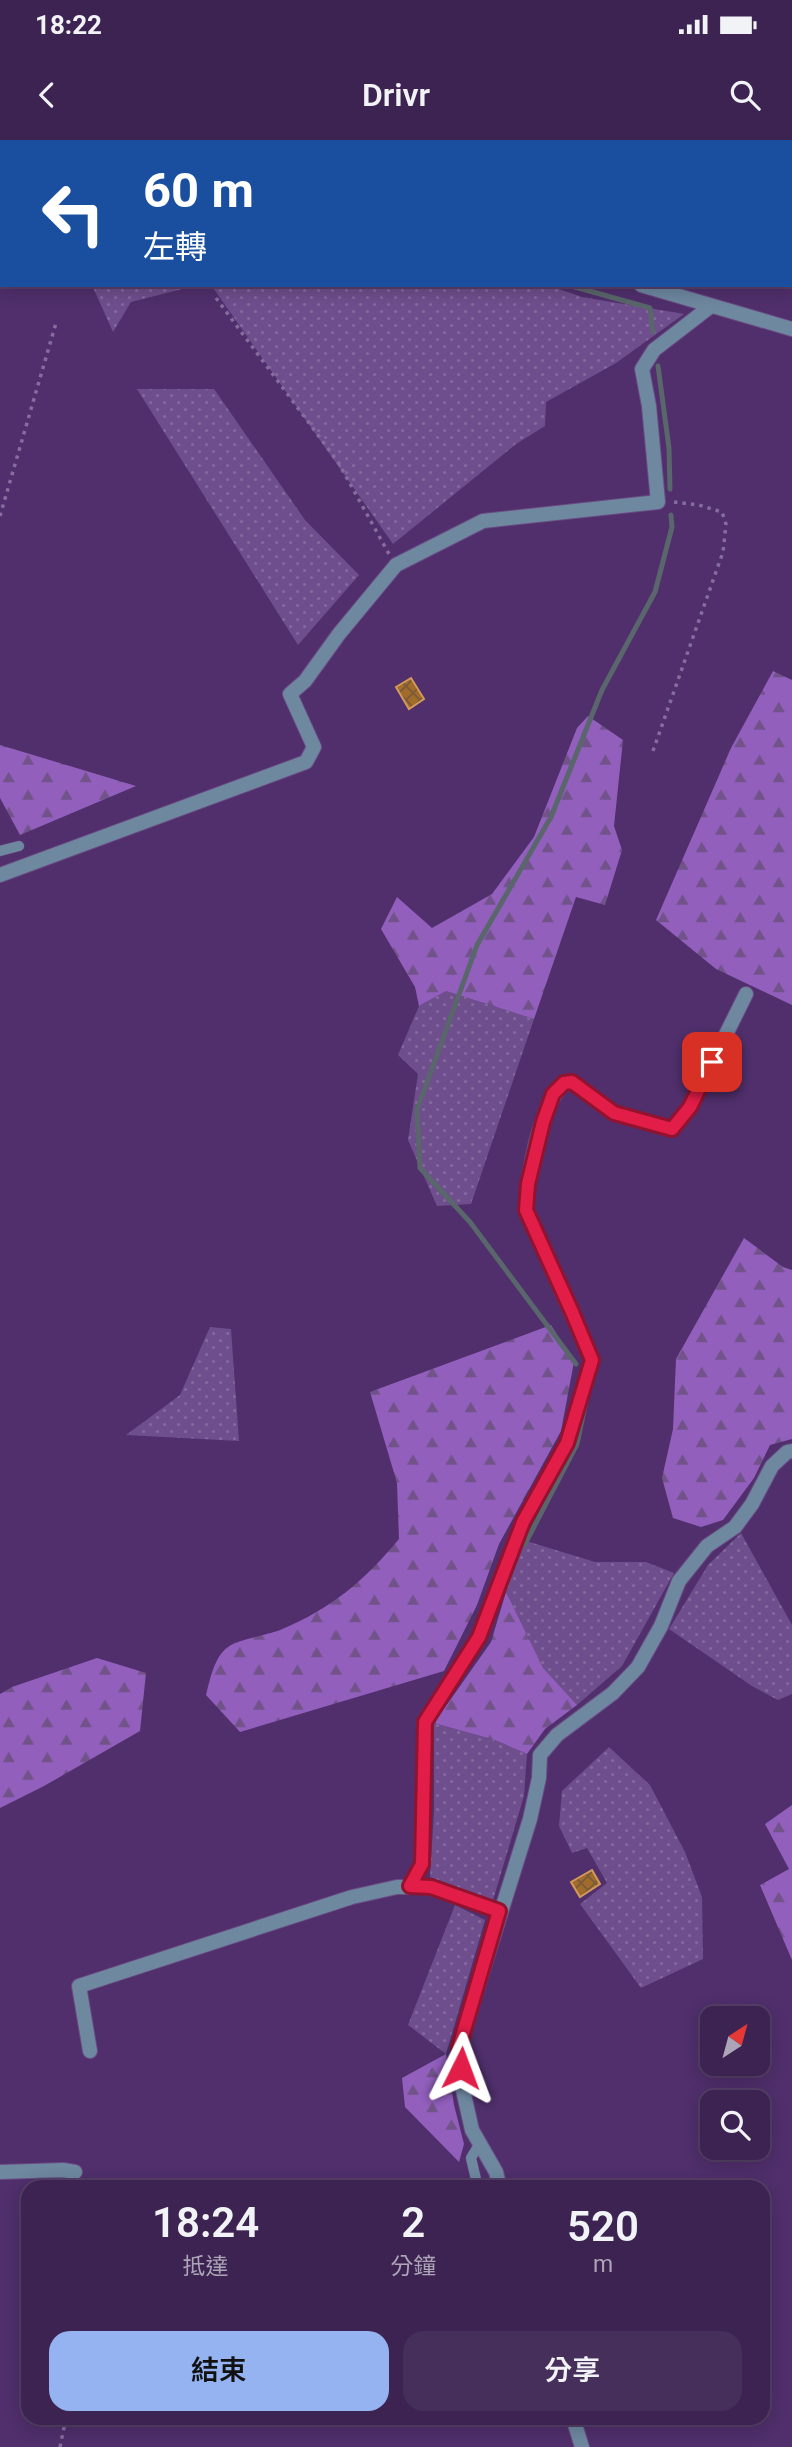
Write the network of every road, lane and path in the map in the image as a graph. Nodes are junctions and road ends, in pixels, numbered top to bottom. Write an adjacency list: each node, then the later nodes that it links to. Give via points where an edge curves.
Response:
1 (647, 287): 3 (street)
2 (216, 298): 8 (path, via 338,461)
3 (711, 306): 5 (street); 6 (street, via 654,350 642,369)
4 (55, 323): 7 (path)
5 (792, 330)
6 (658, 502): 8 (street, via 483,521); 9 (path, via 683,501 722,512 726,524 723,552)
7 (0, 516)
8 (396, 565): 12 (street, via 290,694 314,747 306,762)
9 (653, 751)
10 (19, 846): 11 (lane)
11 (0, 851)
12 (0, 875)
13 (746, 994): 15 (street, via 690,1107 672,1129 614,1113 572,1082 553,1094 528,1184 526,1210 592,1360 567,1443 523,1522 479,1637 425,1722 422,1864)
14 (792, 1451): 16 (street, via 772,1466 735,1527 707,1546 679,1581 638,1667 613,1693 557,1735 540,1755 530,1819)
15 (410, 1886): 16 (street, via 431,1887); 17 (street, via 352,1897 79,1986)
16 (499, 1911): 18 (street, via 459,2047 463,2090 472,2130)
17 (90, 2051)
18 (480, 2143): 21 (lane, via 471,2158); 22 (street)
19 (0, 2172): 20 (street)
20 (75, 2172)
21 (476, 2180)
22 (498, 2180)
23 (65, 2425): 25 (path)
24 (575, 2425): 26 (street)
25 (60, 2447)
26 (582, 2447)

